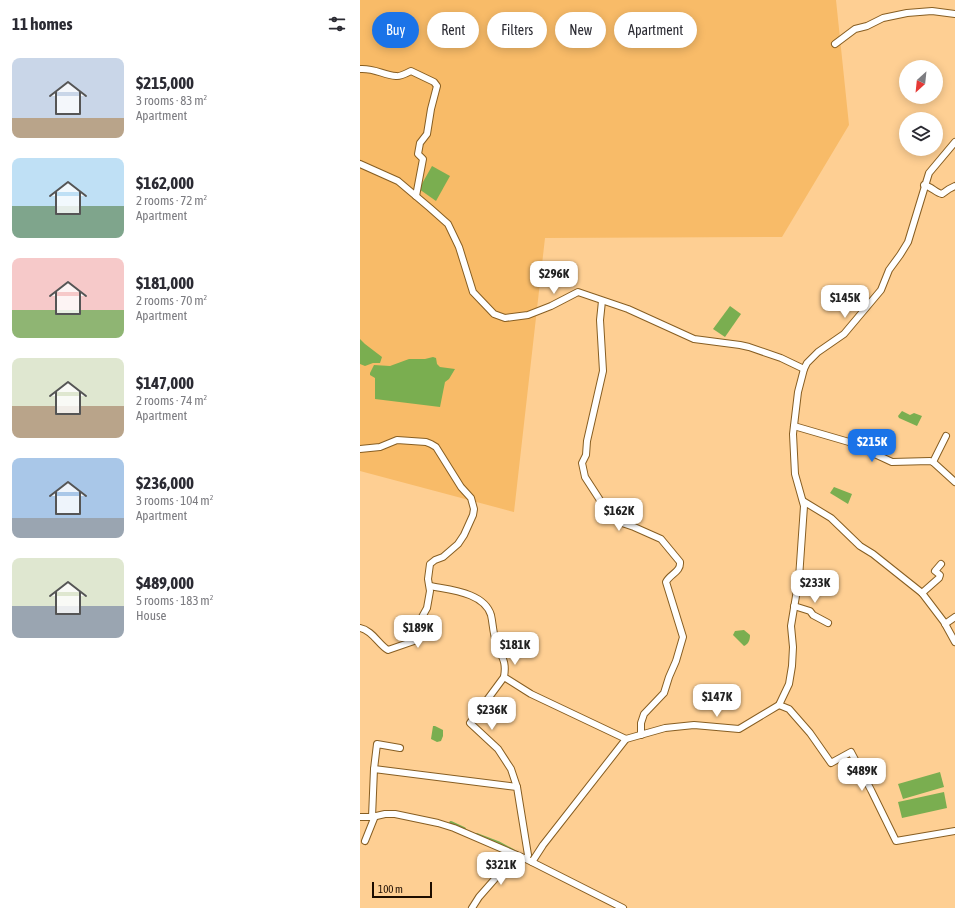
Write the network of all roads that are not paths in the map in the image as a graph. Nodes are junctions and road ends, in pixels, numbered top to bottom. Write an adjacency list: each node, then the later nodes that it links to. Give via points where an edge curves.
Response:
1 (955, 14): 2 (street, via 932,11 907,12 855,29)
2 (835, 44)
3 (360, 69): 8 (street, via 366,68 397,77 411,72 434,82 437,86 426,134 420,143 418,154 423,159)
4 (955, 142): 6 (street, via 929,173)
5 (360, 164): 8 (street, via 398,181)
6 (924, 185): 7 (street, via 942,194); 10 (street, via 908,242 889,270 881,290 844,334 818,352)
7 (955, 186)
8 (416, 196): 9 (street, via 448,224 459,247 473,292 494,314 505,318 528,316 578,292)
9 (602, 301): 10 (street, via 628,309 694,339 749,347); 28 (street, via 600,320 603,371 586,455 582,463 585,477 607,511 619,522 661,539 681,565 666,582 683,637 664,693 644,714)
10 (804, 369): 11 (street)
11 (794, 426): 14 (street, via 849,442 892,462); 16 (street, via 795,474)
12 (946, 436): 14 (street)
13 (360, 449): 18 (street, via 380,447 397,440 431,444 436,447 461,487 471,498 474,509 469,525 458,544 430,564)
14 (933, 462): 15 (street)
15 (955, 482)
16 (803, 501): 19 (street, via 831,518 860,546); 20 (street, via 799,578)
17 (941, 564): 19 (street, via 935,571 940,575 939,578)
18 (430, 586): 24 (street, via 420,635 414,641 388,650); 26 (street, via 470,594 487,608 491,614 498,648 504,659)
19 (922, 593): 23 (street)
20 (794, 606): 22 (street, via 810,611); 27 (street, via 791,626 792,666 789,684)
21 (955, 617): 23 (street)
22 (828, 623)
23 (945, 624): 25 (street)
24 (360, 628)
25 (955, 642)
26 (504, 677): 29 (street, via 531,694); 32 (street, via 470,723 498,749 511,769)
27 (779, 706): 28 (street, via 739,729 694,725 665,728); 35 (street, via 789,709 831,763 851,752 896,841)
28 (641, 735): 29 (street)
29 (626, 739): 38 (street)
30 (400, 748): 31 (street, via 377,744)
31 (374, 768): 32 (street); 34 (street)
32 (517, 787): 38 (street)
33 (360, 817): 34 (street)
34 (373, 817): 36 (street); 37 (street, via 395,814 438,823)
35 (955, 832)
36 (365, 841)
37 (516, 855): 38 (street); 39 (street)
38 (529, 861): 40 (street)
39 (472, 908)
40 (623, 908)

